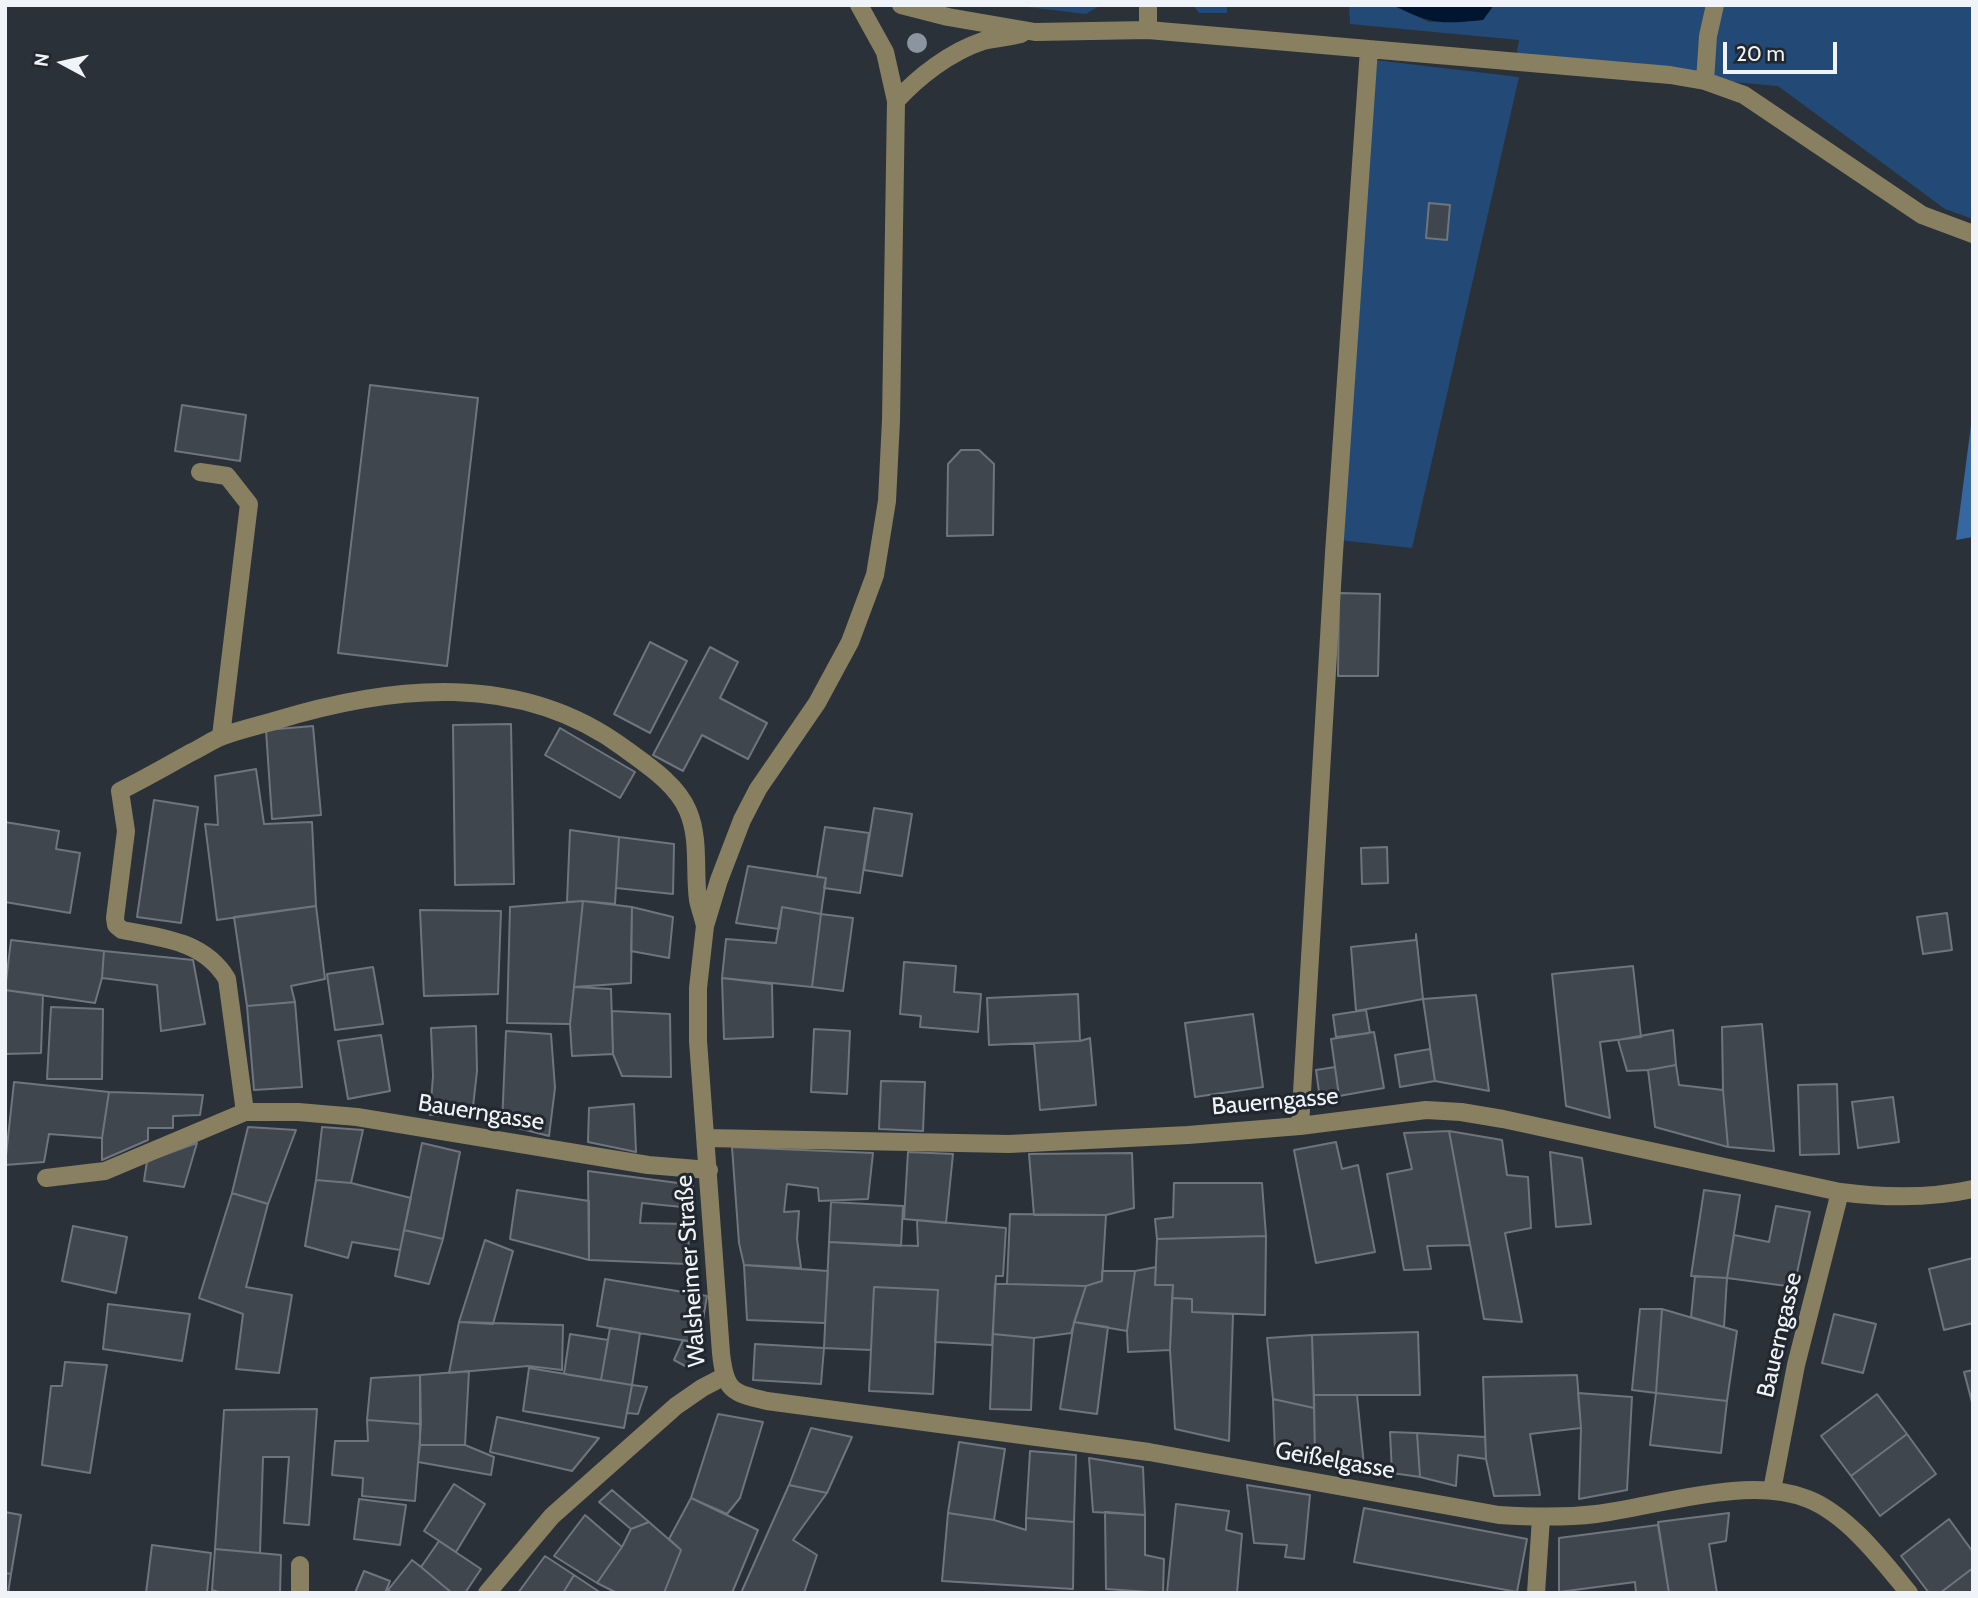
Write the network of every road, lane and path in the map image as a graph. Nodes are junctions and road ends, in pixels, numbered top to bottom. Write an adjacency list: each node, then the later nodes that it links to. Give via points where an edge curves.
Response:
1 (859, 5): 9 (street, Walsheimer Straße, via 885,51)
2 (901, 5): 6 (street)
3 (1148, 5): 5 (street)
4 (1715, 5): 8 (street)
5 (1148, 30): 6 (street); 7 (street)
6 (1035, 32): 9 (street, via 983,41 955,54 914,82)
7 (1369, 49): 8 (street); 15 (street)
8 (1705, 81): 10 (street, via 1744,95 1922,215)
9 (896, 101): 13 (street, Walsheimer Straße, via 887,501 875,575 850,642 817,703 742,820)
10 (1973, 234)
11 (200, 472): 12 (street, via 227,476 249,504)
12 (221, 736): 13 (street, Walsheimer Straße, via 383,694 491,694 561,712 613,740 651,768 688,810); 14 (street, Walsheimer Straße, via 120,791 126,831 116,925 197,949 218,963 228,979)
13 (705, 926): 16 (street, Walsheimer Straße, via 698,1041)
14 (245, 1112): 17 (street, Bauerngasse, via 357,1117 649,1165); 18 (street, Bauerngasse, via 105,1171)
15 (1300, 1126): 16 (street, Bauerngasse, via 1009,1144); 20 (street, Bauerngasse, via 1426,1110 1461,1112)
16 (706, 1138): 17 (street, Walsheimer Straße)
17 (709, 1170): 21 (street, Walsheimer Straße)
18 (46, 1178)
19 (1973, 1189): 20 (street, Bauerngasse, via 1941,1196)
20 (1840, 1192): 22 (street, Bauerngasse, via 1796,1365)
21 (723, 1377): 23 (street, Geißelgasse, via 743,1396 767,1401 1149,1452 1441,1506); 26 (street, Walsheimer Straße, via 676,1406 552,1516)
22 (1772, 1490): 23 (street, Geißelgasse); 28 (street, Geißelgasse, via 1809,1500 1834,1515 1872,1548)
23 (1541, 1518): 27 (street)
24 (300, 1564): 25 (street)
25 (300, 1593)
26 (487, 1593)
27 (1536, 1593)
28 (1909, 1593)

